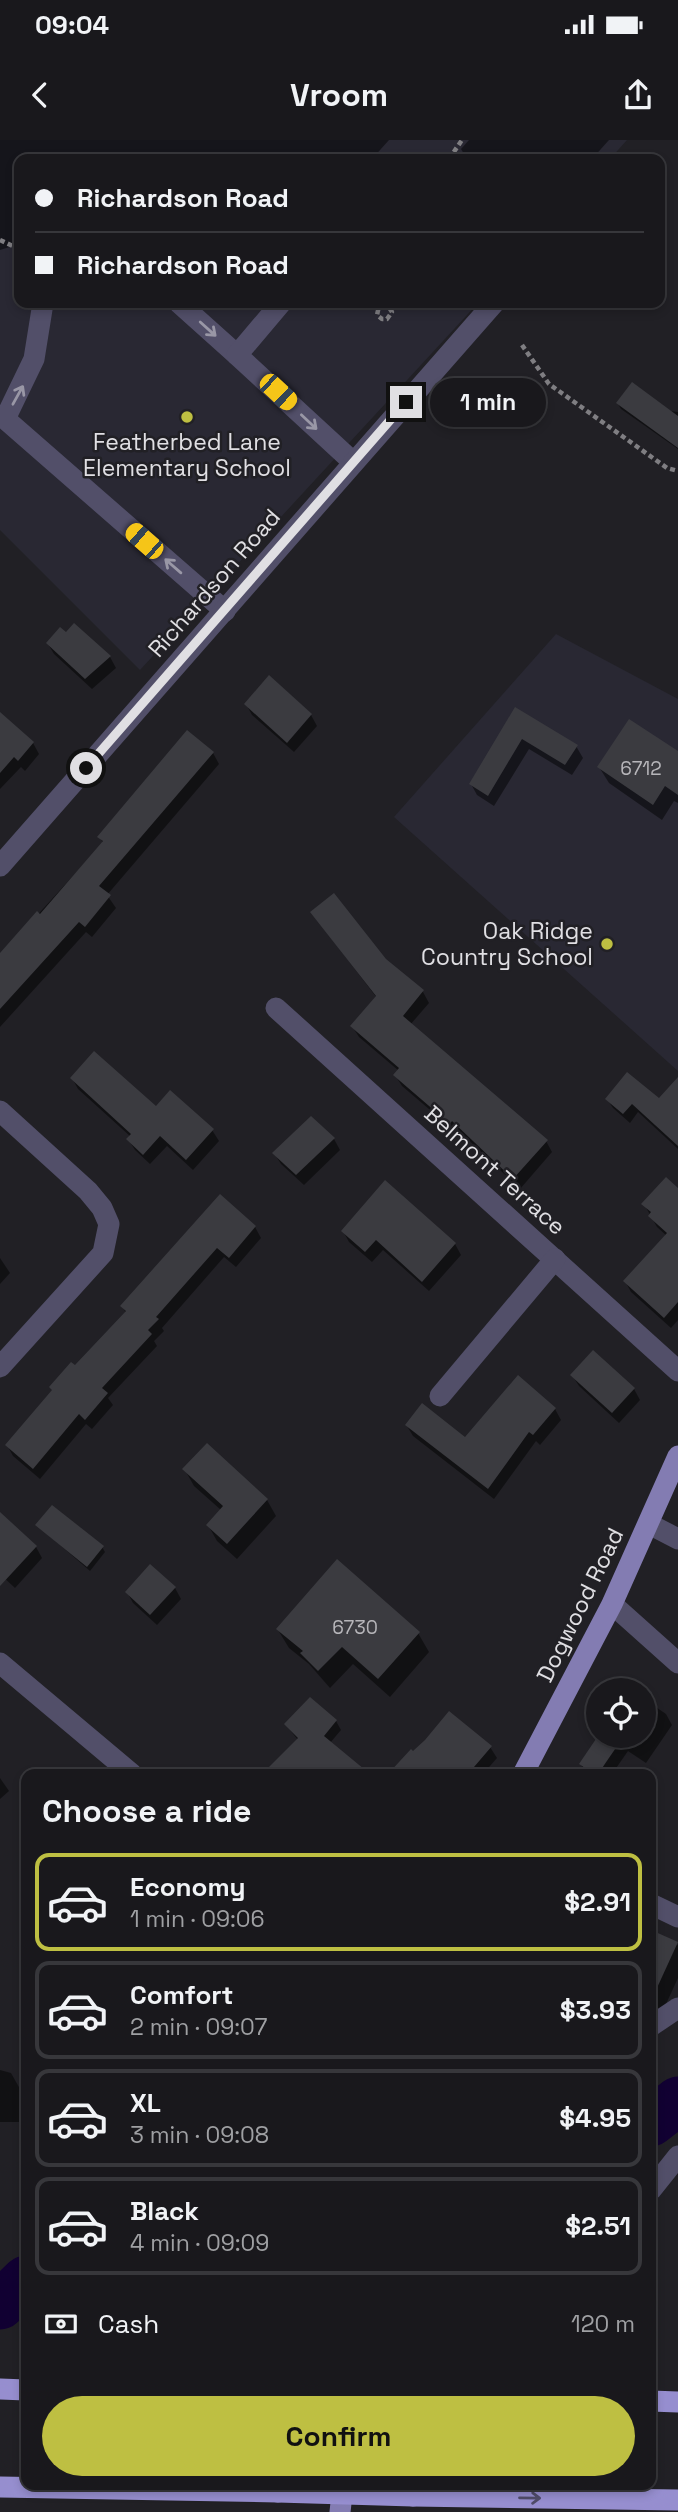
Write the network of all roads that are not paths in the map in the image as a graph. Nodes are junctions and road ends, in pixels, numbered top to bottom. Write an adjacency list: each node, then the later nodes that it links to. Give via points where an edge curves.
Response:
1 (42, 308): 7 (street, one-way to 1, via 5,419 34,359)
2 (185, 308): 5 (street, one-way to 5)
3 (277, 308): 5 (street)
4 (490, 308): 6 (street, Richardson Road)
5 (237, 355): 6 (street, one-way to 6)
6 (353, 462): 7 (street, Richardson Road)
7 (225, 611): 8 (street, Richardson Road)
8 (0, 866)
9 (276, 1008): 11 (street, Belmont Terrace)
10 (0, 1111): 12 (street, via 88,1191 109,1224 103,1252)
11 (555, 1259): 13 (street, Belmont Terrace); 14 (street)
12 (0, 1367)
13 (678, 1371)
14 (440, 1396)
15 (678, 1456): 16 (main road, Dogwood Road)
16 (649, 1524): 17 (street); 18 (main road, Dogwood Road)
17 (678, 1539)
18 (612, 1604): 20 (street); 22 (main road, Dogwood Road)
19 (0, 1662): 21 (street)
20 (678, 1663)
21 (126, 1769)
22 (526, 1769)
23 (656, 1906): 24 (street)
24 (678, 1917)
25 (678, 2008): 26 (street)
26 (656, 2023)
27 (678, 2156): 28 (street)
28 (656, 2184)
29 (0, 2389): 30 (highway)
30 (21, 2390)
31 (656, 2402): 32 (highway)
32 (678, 2402)
33 (0, 2487): 34 (highway, one-way to 34, bridge)
34 (21, 2487)
35 (167, 2490): 37 (highway, one-way to 37, bridge)
36 (342, 2490): 38 (main road)
37 (678, 2500)
38 (340, 2512)

